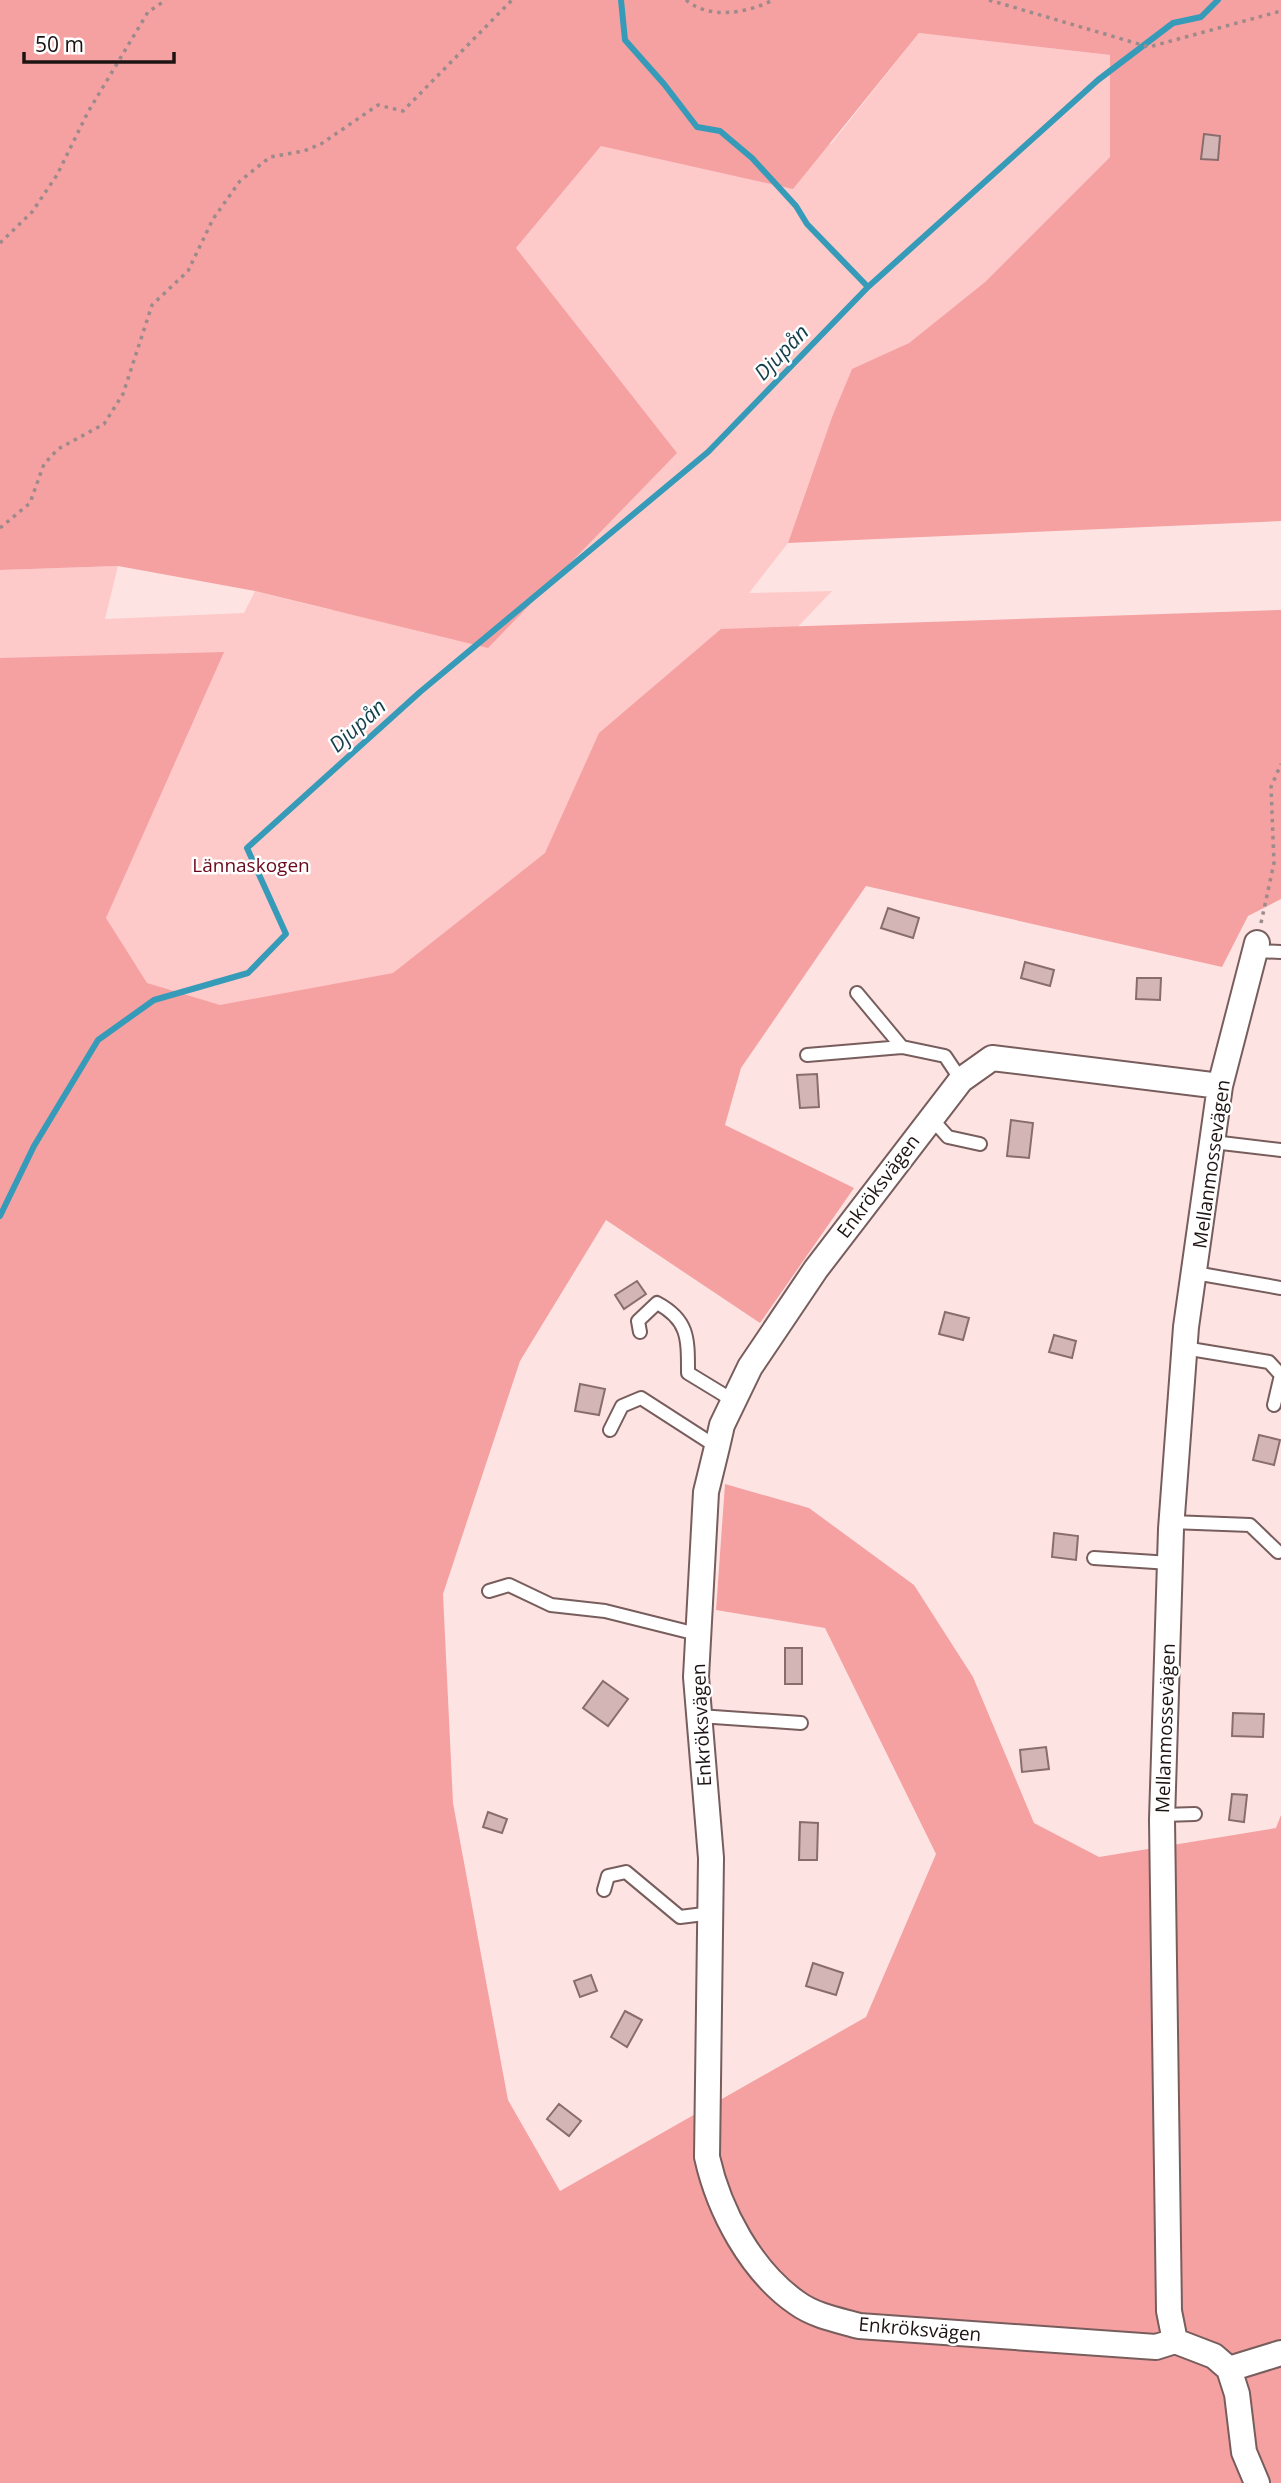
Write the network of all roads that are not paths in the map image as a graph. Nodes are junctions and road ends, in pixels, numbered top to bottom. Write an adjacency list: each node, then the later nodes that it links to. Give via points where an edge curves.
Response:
1 (1257, 947): 2 (lane); 7 (street, Mellanmossevägen)
2 (1281, 953)
3 (857, 993): 4 (lane)
4 (902, 1046): 5 (lane); 6 (lane, via 945,1056)
5 (807, 1055)
6 (961, 1080): 7 (street, Enkröksvägen, via 992,1058); 8 (street, Enkröksvägen)
7 (1220, 1086): 9 (street, Mellanmossevägen)
8 (931, 1118): 10 (lane, via 948,1137); 17 (street, Enkröksvägen, via 816,1269 750,1367)
9 (1213, 1142): 11 (lane); 12 (street, Mellanmossevägen)
10 (980, 1144)
11 (1281, 1150)
12 (1195, 1273): 13 (lane); 15 (street, Mellanmossevägen)
13 (1281, 1288)
14 (640, 1332): 17 (lane, via 638,1321 648,1309 656,1303 669,1310 687,1330 688,1373)
15 (1184, 1348): 16 (lane, via 1269,1362); 21 (street, Mellanmossevägen)
16 (1281, 1375): 18 (lane)
17 (734, 1401): 20 (street, Enkröksvägen)
18 (1273, 1405)
19 (610, 1430): 20 (lane, via 622,1406 641,1398)
20 (717, 1447): 26 (street, Enkröksvägen, via 706,1492)
21 (1171, 1522): 22 (lane, via 1250,1525); 24 (street, Mellanmossevägen)
22 (1278, 1552)
23 (1094, 1558): 24 (lane)
24 (1170, 1563): 30 (street, Mellanmossevägen)
25 (489, 1591): 26 (lane, via 509,1585 551,1605 605,1611)
26 (697, 1634): 27 (street, Enkröksvägen)
27 (699, 1716): 28 (lane); 32 (street, Enkröksvägen)
28 (801, 1723)
29 (1195, 1814): 30 (lane)
30 (1163, 1815): 33 (street, Mellanmossevägen, via 1169,2311)
31 (604, 1890): 32 (lane, via 608,1876 626,1872 680,1917)
32 (712, 1913): 33 (street, Enkröksvägen, via 707,2157 715,2193 772,2281 798,2304 859,2326 1156,2347)
33 (1175, 2342): 35 (street, via 1214,2356)
34 (1281, 2353): 35 (street)
35 (1229, 2369): 36 (street, via 1244,2452)
36 (1257, 2483)

